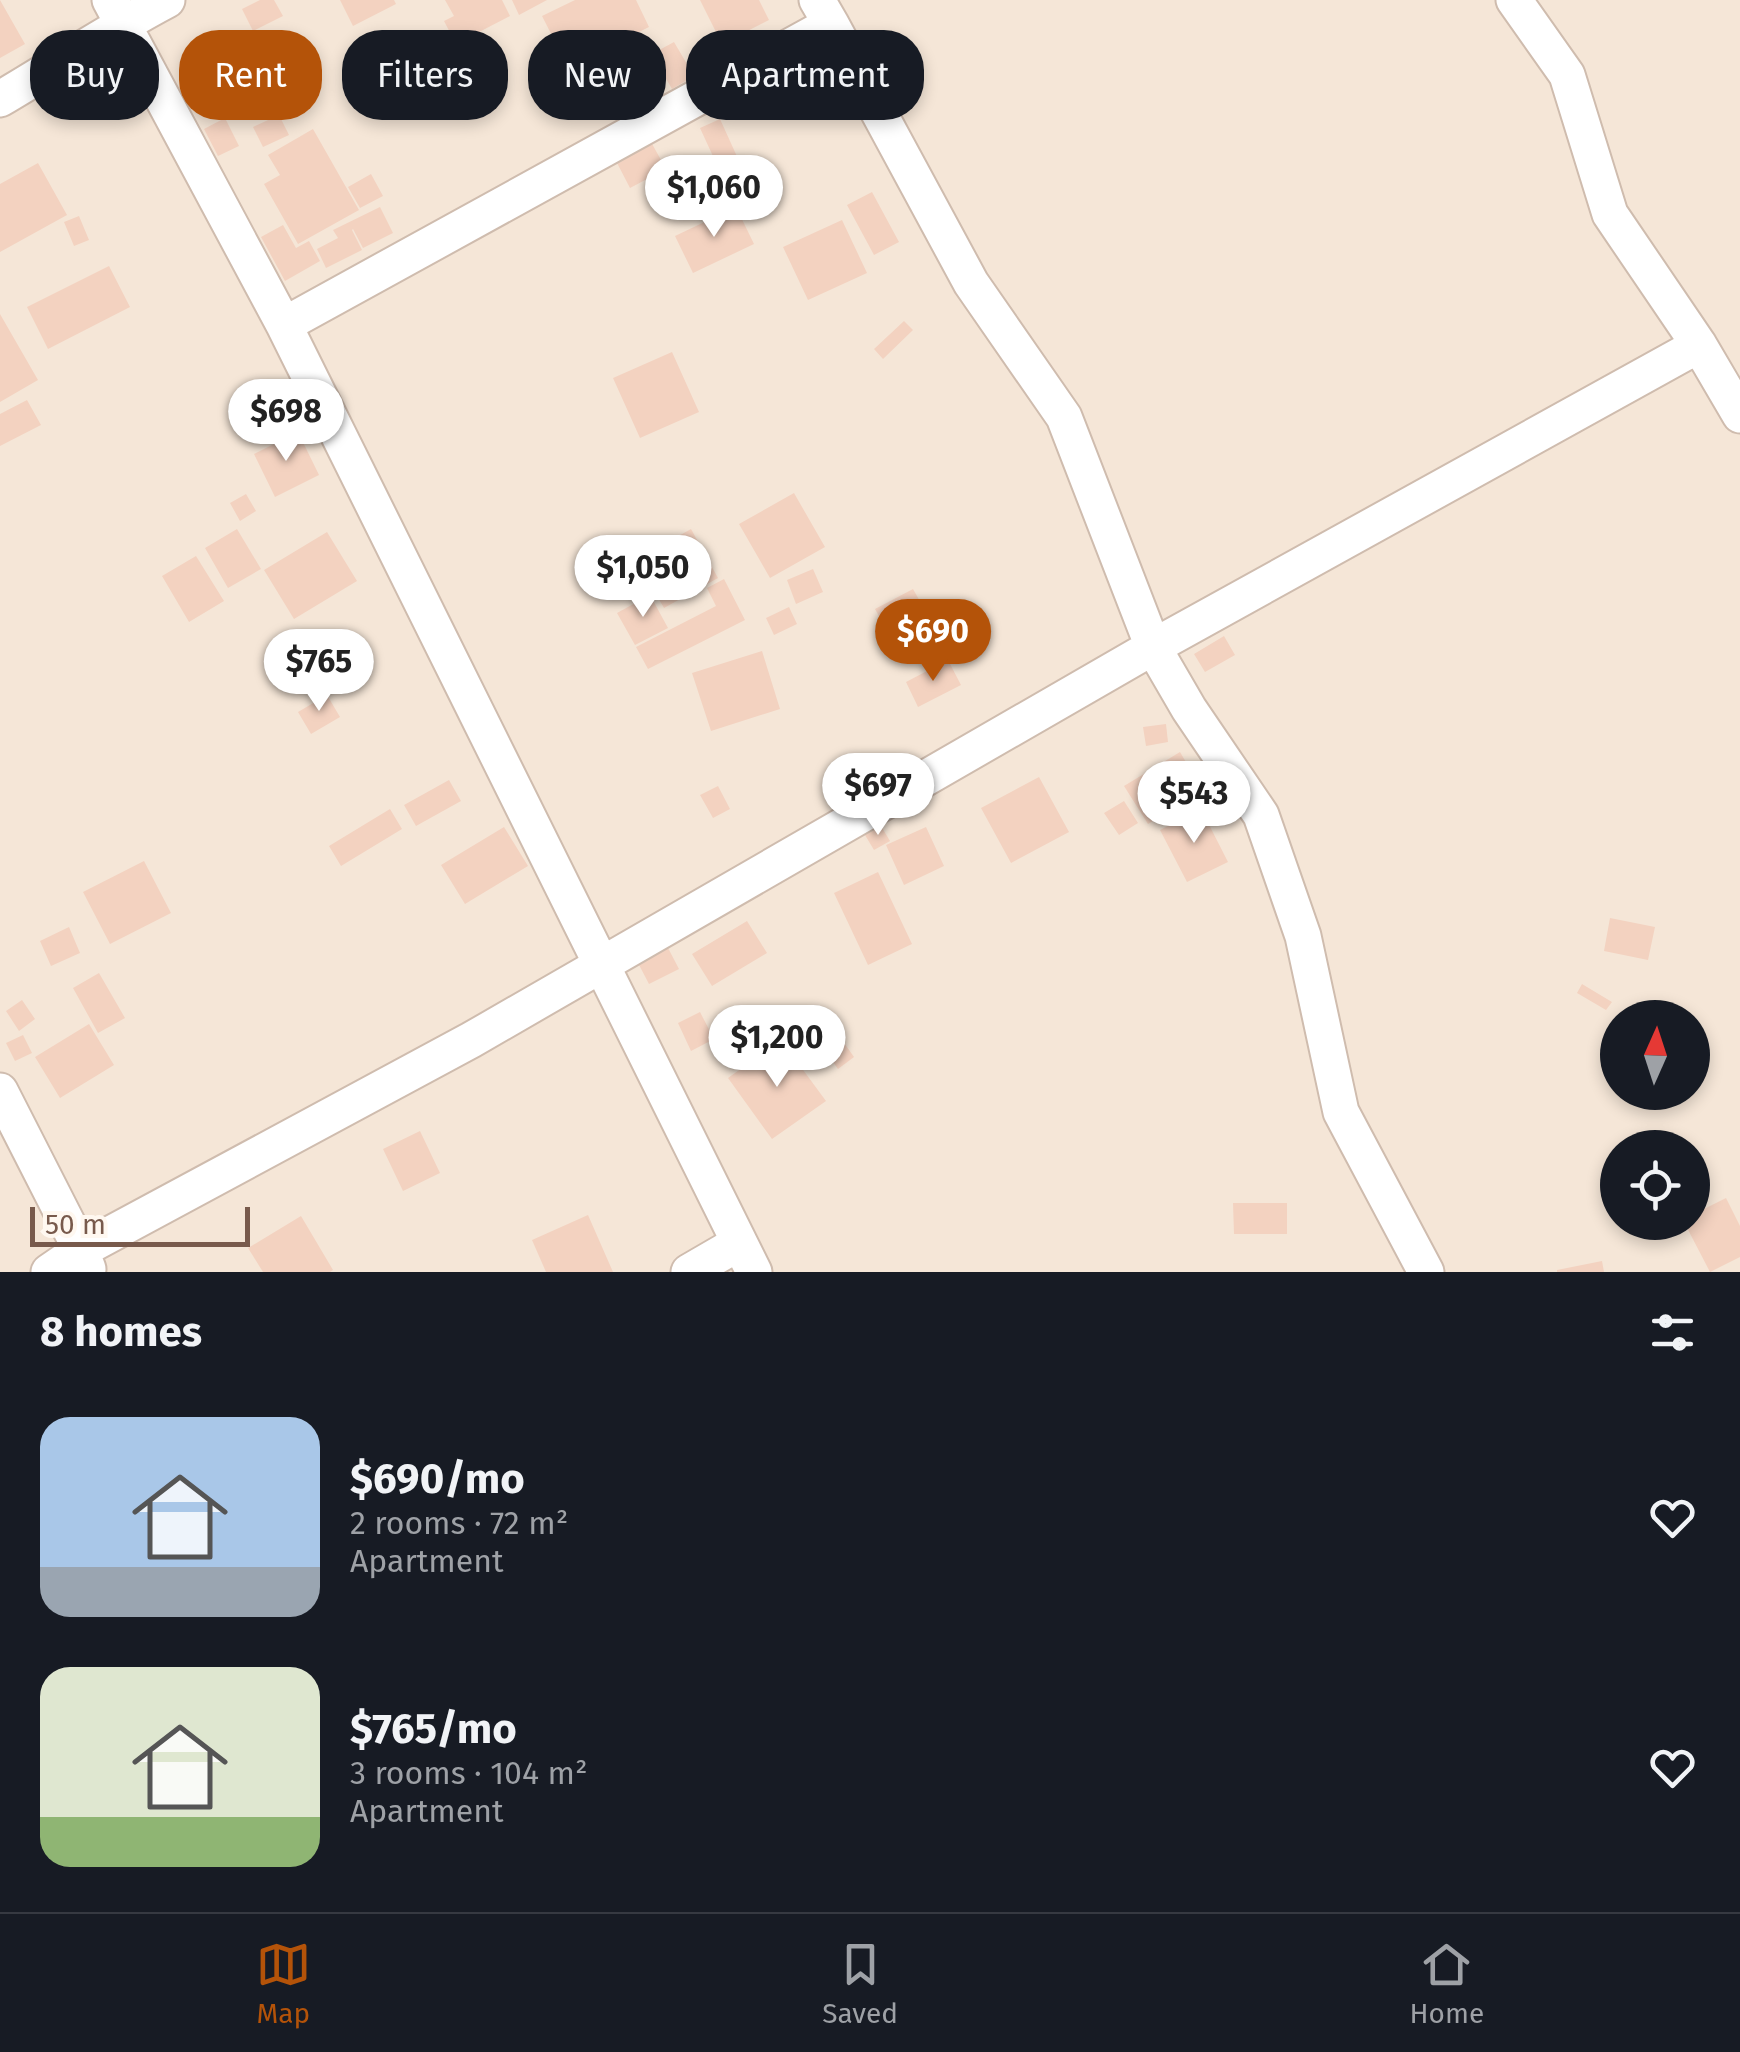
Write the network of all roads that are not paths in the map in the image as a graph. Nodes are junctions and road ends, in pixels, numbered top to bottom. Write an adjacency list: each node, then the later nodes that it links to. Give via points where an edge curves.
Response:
1 (167, 0): 3 (street)
2 (1514, 0): 7 (street, via 1566,75 1610,214)
3 (116, 12): 5 (street, via 83,50); 6 (street)
4 (824, 12): 6 (street); 9 (street, via 971,283 1064,417)
5 (0, 98)
6 (284, 325): 10 (street)
7 (1699, 345): 8 (street); 9 (street)
8 (1740, 415)
9 (1153, 647): 10 (street); 16 (street, via 1261,815 1303,936 1341,1112)
10 (602, 964): 12 (street); 13 (street)
11 (0, 1091): 13 (street)
12 (746, 1257): 15 (street)
13 (85, 1261): 14 (street)
14 (49, 1272)
15 (689, 1272)
16 (1426, 1272)

